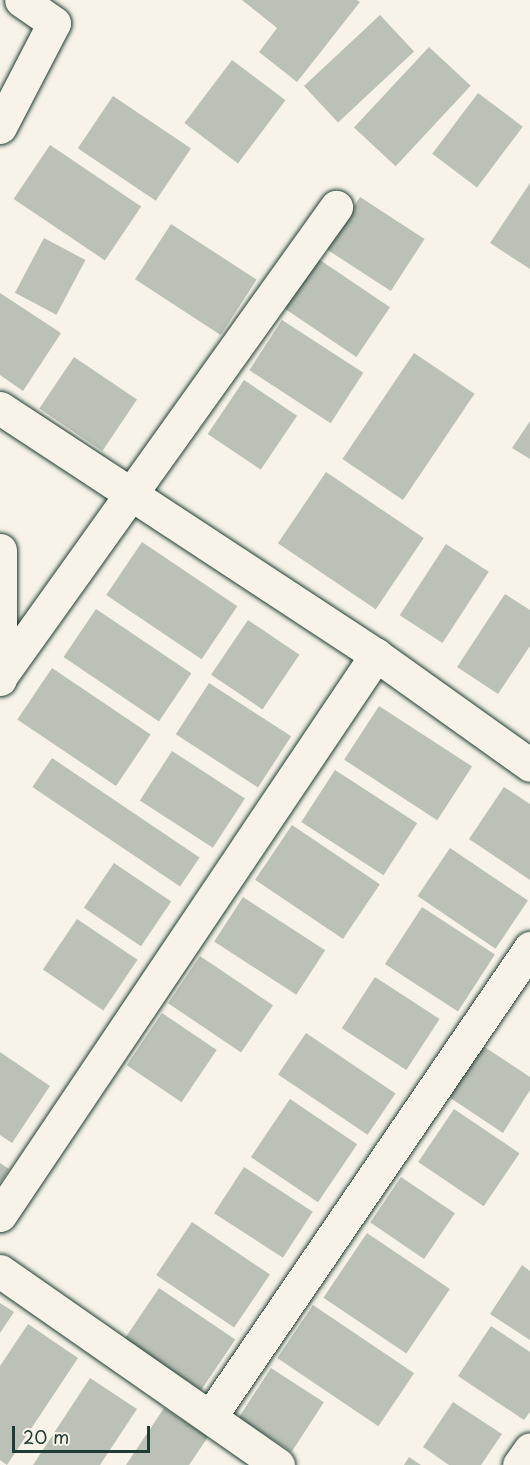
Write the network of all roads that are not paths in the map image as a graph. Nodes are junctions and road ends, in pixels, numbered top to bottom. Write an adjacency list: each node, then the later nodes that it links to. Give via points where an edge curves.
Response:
1 (21, 0): 2 (street, via 54,23)
2 (0, 127)
3 (336, 207): 5 (street)
4 (0, 408): 5 (street)
5 (133, 496): 7 (street); 8 (street)
6 (0, 550): 8 (street)
7 (376, 656): 9 (street); 11 (street)
8 (2, 676)
9 (530, 765)
10 (530, 948): 13 (street)
11 (0, 1215)
12 (0, 1271): 13 (street)
13 (210, 1418): 15 (street)
14 (530, 1449): 16 (street)
15 (278, 1465)
16 (519, 1465)

